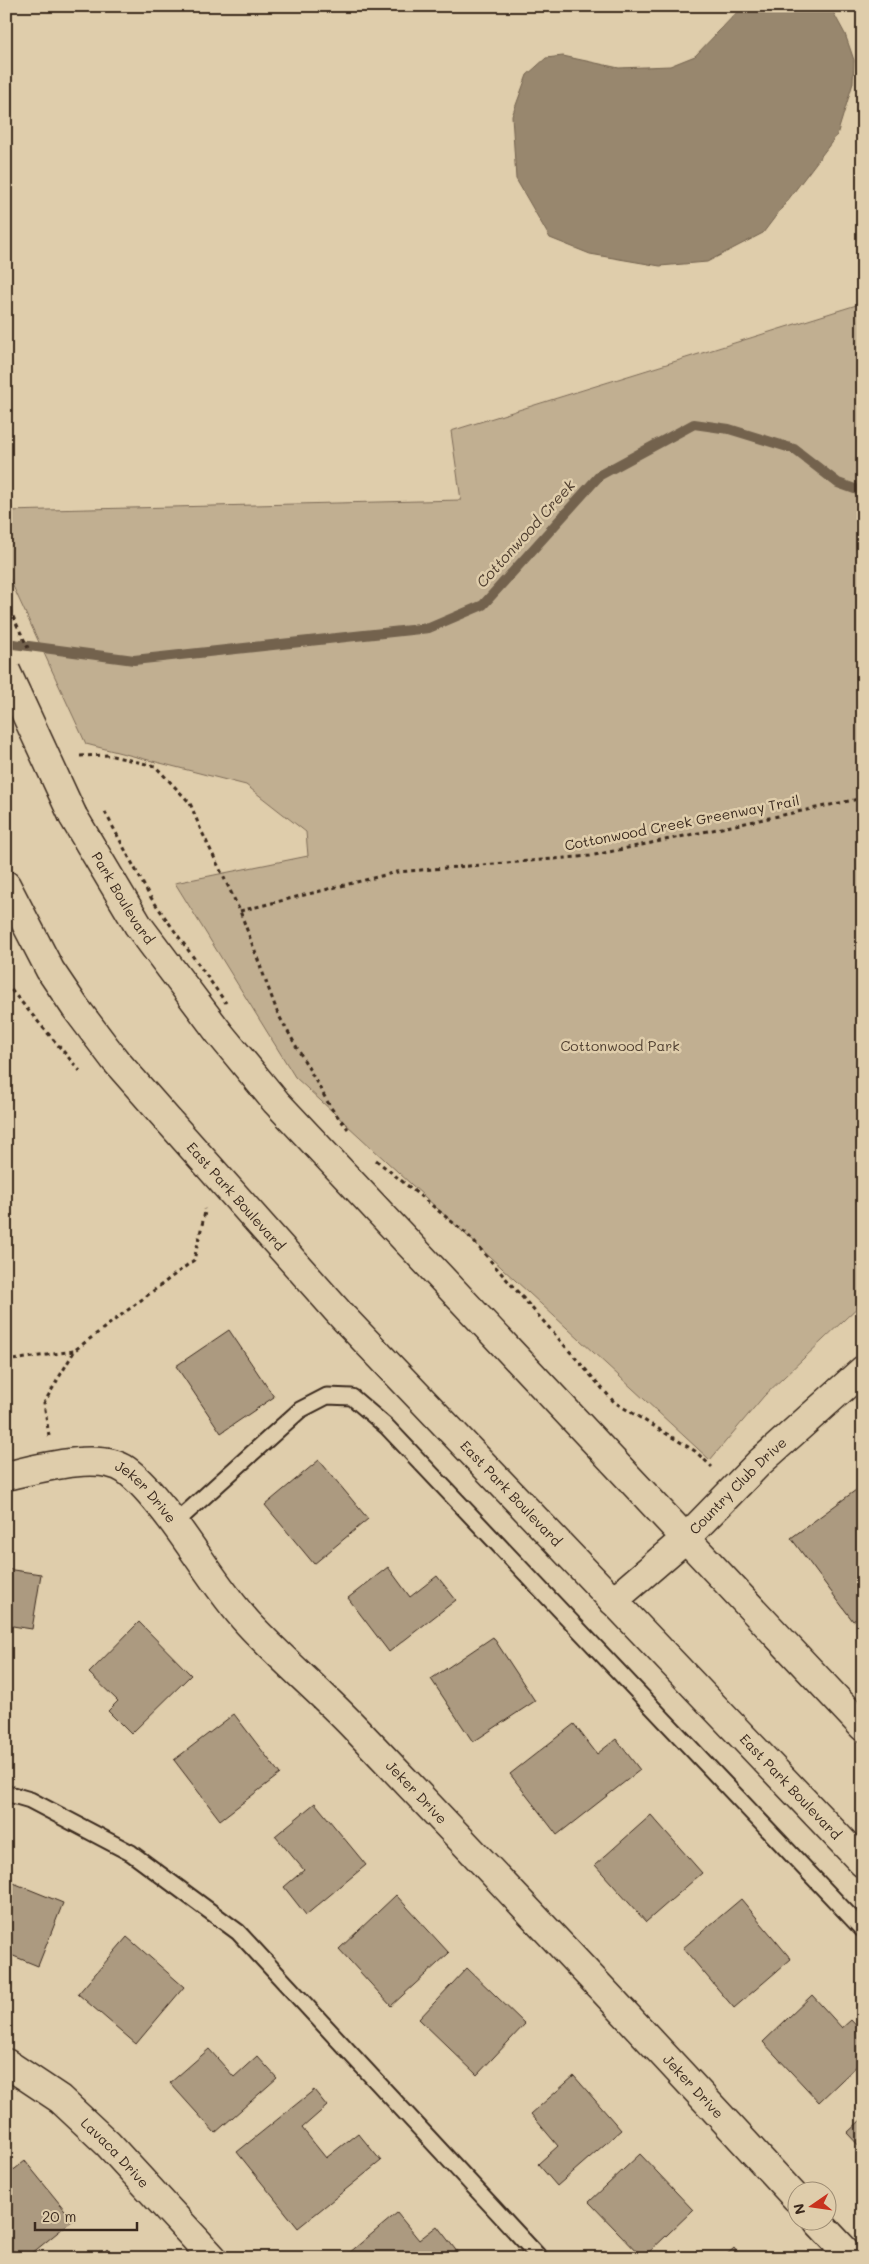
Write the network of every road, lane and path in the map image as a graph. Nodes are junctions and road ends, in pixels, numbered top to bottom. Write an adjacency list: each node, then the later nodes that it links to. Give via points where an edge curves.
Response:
1 (6, 409): 2 (path, via 10,430)
2 (6, 443)
3 (6, 602): 4 (path, bridge)
4 (31, 654)
5 (6, 671): 26 (main road, Park Boulevard, bridge, via 73,816 138,925 220,1034 276,1102)
6 (76, 750): 8 (path)
7 (71, 756): 12 (path, via 108,755 155,766 190,803)
8 (80, 758)
9 (863, 798): 12 (path, Cottonwood Creek Greenway Trail, via 590,856 397,872)
10 (104, 810): 14 (path, bridge, via 149,895)
11 (6, 885): 27 (main road, East Park Boulevard, via 50,970 115,1060 341,1315)
12 (240, 911): 16 (path, via 278,1014 331,1108)
13 (6, 984): 15 (path)
14 (226, 1003)
15 (86, 1078)
16 (349, 1130)
17 (374, 1158): 24 (path, via 467,1234 614,1402 695,1451)
18 (200, 1204): 19 (path, via 205,1212 194,1260)
19 (75, 1350): 20 (path); 22 (path, via 44,1403)
20 (6, 1361)
21 (863, 1370): 24 (main road, Country Club Drive)
22 (54, 1465): 23 (main road, Jeker Drive); 25 (main road, Jeker Drive, via 98,1462 124,1468 149,1491)
23 (6, 1476)
24 (735, 1488): 26 (main road, Country Club Drive)
25 (175, 1523): 31 (lane, via 300,1410 327,1396 352,1396 387,1427); 33 (main road, Jeker Drive, via 248,1623 330,1702 640,2028)
26 (686, 1538): 27 (main road, Country Club Drive); 28 (main road)
27 (613, 1601): 30 (main road, East Park Boulevard)
28 (863, 1727)
29 (6, 1793): 36 (lane, via 30,1800 131,1853 238,1932)
30 (863, 1863)
31 (863, 1930)
32 (6, 2063): 35 (main road, Lavaca Drive, via 74,2112)
33 (786, 2187)
34 (827, 2232): 37 (main road)
35 (214, 2258)
36 (540, 2258)
37 (852, 2258)

